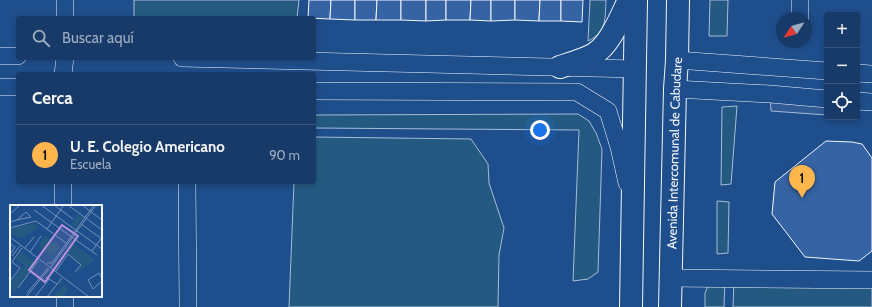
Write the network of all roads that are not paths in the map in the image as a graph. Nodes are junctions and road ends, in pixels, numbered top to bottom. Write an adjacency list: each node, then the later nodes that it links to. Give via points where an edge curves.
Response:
1 (65, 0): 7 (street)
2 (629, 0): 13 (highway, via 604,47 594,55)
3 (636, 0): 14 (highway)
4 (678, 0): 12 (highway, Avenida Intercomunal de Cabudare)
5 (800, 0): 6 (street)
6 (800, 12)
7 (65, 16)
8 (0, 56): 9 (street)
9 (16, 56)
10 (65, 60): 16 (street)
11 (266, 60): 13 (street)
12 (677, 60): 15 (street); 22 (highway, Avenida Intercomunal de Cabudare)
13 (560, 67): 14 (street)
14 (635, 69): 29 (highway)
15 (824, 71)
16 (63, 72)
17 (860, 73): 18 (street)
18 (872, 74)
19 (0, 87): 20 (street)
20 (16, 87)
21 (316, 90): 29 (street, via 578,92 608,111 620,147)
22 (675, 90): 23 (street); 30 (highway, Avenida Intercomunal de Cabudare)
23 (824, 99)
24 (860, 101): 25 (street)
25 (872, 102)
26 (63, 184): 28 (street)
27 (187, 184): 34 (street)
28 (63, 205)
29 (632, 207): 35 (highway)
30 (671, 278): 31 (street); 36 (highway, Avenida Intercomunal de Cabudare)
31 (872, 280)
32 (64, 297): 33 (street)
33 (65, 307)
34 (188, 307)
35 (631, 307)
36 (670, 307)

